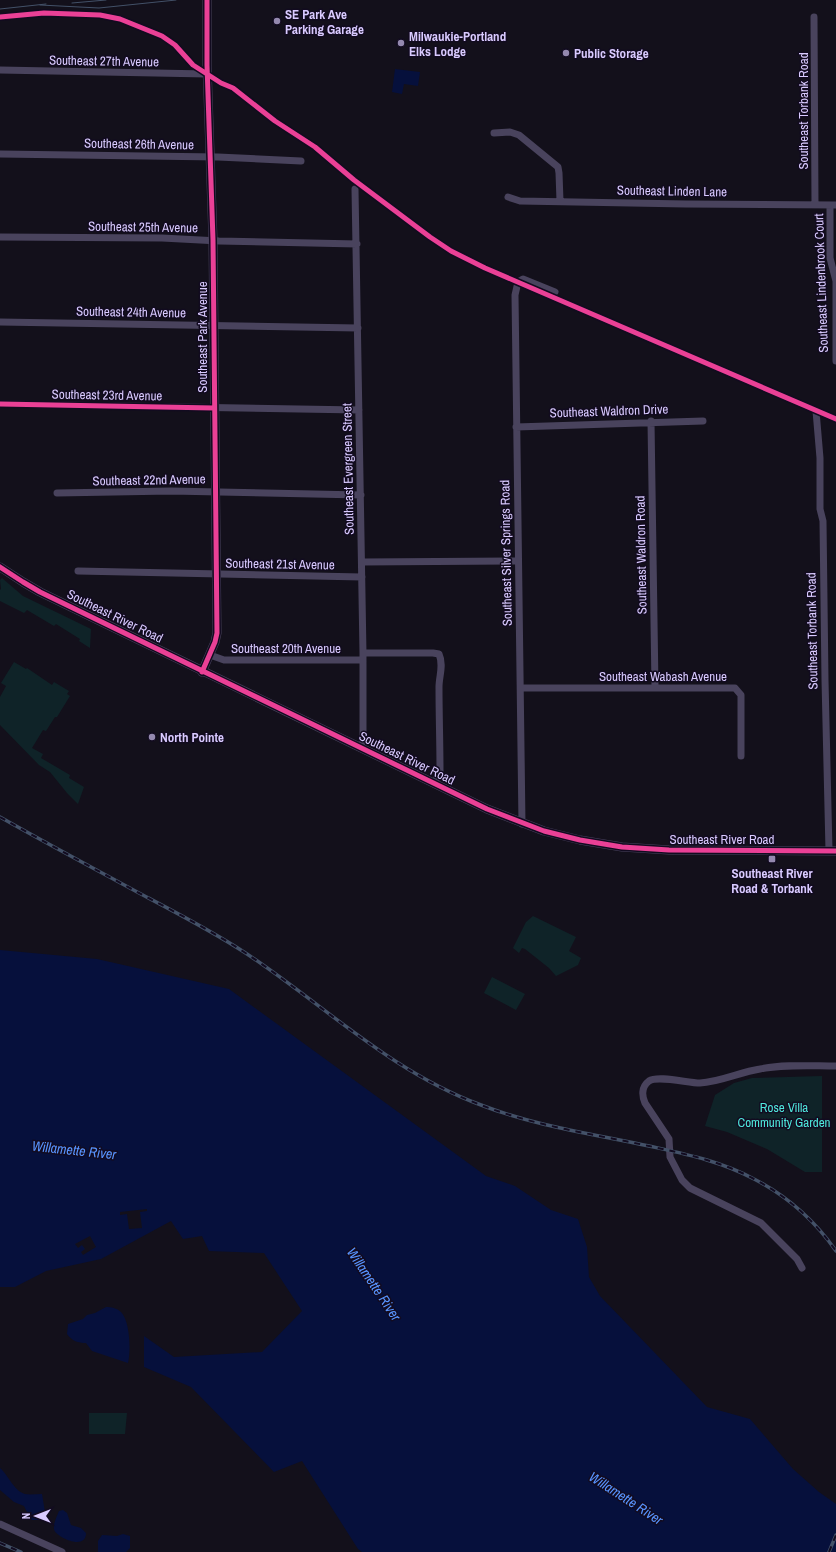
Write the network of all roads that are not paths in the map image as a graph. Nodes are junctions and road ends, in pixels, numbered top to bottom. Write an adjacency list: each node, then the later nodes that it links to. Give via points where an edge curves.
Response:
1 (207, 0): 4 (street, Southeast Park Avenue)
2 (814, 17): 12 (street, Southeast Torbank Road)
3 (0, 70): 4 (street, Southeast 27th Avenue)
4 (207, 74): 7 (street, Southeast Park Avenue)
5 (494, 133): 11 (street, via 510,132 519,135 558,167)
6 (0, 154): 7 (street, Southeast 26th Avenue)
7 (210, 157): 8 (street, Southeast 26th Avenue); 15 (street, Southeast Park Avenue)
8 (301, 161)
9 (355, 190): 16 (street, Southeast Evergreen Street)
10 (508, 196): 11 (street, Southeast Linden Lane, via 520,201)
11 (560, 201): 12 (street, Southeast Linden Lane)
12 (815, 205): 13 (street, Southeast Linden Lane)
13 (833, 205): 21 (street, Southeast Lindenbrook Court, via 830,258 836,281)
14 (0, 237): 15 (street, Southeast 25th Avenue)
15 (213, 240): 16 (street, Southeast 25th Avenue); 19 (street, Southeast Park Avenue)
16 (357, 244): 20 (street, Southeast Evergreen Street)
17 (555, 292): 28 (street, Southeast Silver Springs Road, via 526,279 518,282 515,295)
18 (0, 322): 19 (street, Southeast 24th Avenue)
19 (213, 326): 20 (street, Southeast 24th Avenue); 23 (street, Southeast Park Avenue)
20 (358, 328): 24 (street, Southeast Evergreen Street)
21 (836, 361)
22 (0, 404): 23 (street, Southeast 23rd Avenue)
23 (214, 408): 24 (street, Southeast 23rd Avenue); 29 (street, Southeast Park Avenue)
24 (360, 410): 31 (street, Southeast Evergreen Street)
25 (816, 411): 47 (street, Southeast Torbank Road, via 820,458 820,509 824,521 825,680)
26 (703, 421): 27 (street, Southeast Waldron Drive)
27 (651, 422): 28 (street, Southeast Waldron Drive); 41 (street, Southeast Waldron Road)
28 (516, 426): 32 (street, Southeast Silver Springs Road)
29 (215, 491): 30 (street, Southeast 22nd Avenue); 31 (street, Southeast 22nd Avenue); 36 (street, Southeast Park Avenue)
30 (57, 493)
31 (361, 495): 33 (street, Southeast Evergreen Street)
32 (518, 561): 33 (street); 42 (street, Southeast Silver Springs Road)
33 (362, 562): 37 (street, Southeast Evergreen Street)
34 (0, 567): 40 (street, Southeast River Road, via 36,590)
35 (78, 571): 36 (street, Southeast 21st Avenue)
36 (216, 574): 37 (street, Southeast 21st Avenue); 38 (street, Southeast Park Avenue, via 217,634)
37 (362, 577): 39 (street, Southeast Evergreen Street)
38 (210, 655): 39 (street, Southeast 20th Avenue, via 224,660); 40 (street, Southeast Park Avenue)
39 (363, 656): 43 (street, Southeast Evergreen Street, via 363,740); 45 (street, Southeast 20th Avenue, via 439,654 442,667 439,685 440,771)
40 (202, 672): 43 (street, Southeast River Road)
41 (655, 687): 42 (street, Southeast Wabash Avenue); 44 (street, Southeast Wabash Avenue, via 735,688 741,695)
42 (521, 688): 46 (street, Southeast Silver Springs Road)
43 (360, 748): 45 (street, Southeast River Road)
44 (741, 756)
45 (434, 784): 46 (street, Southeast River Road)
46 (522, 824): 47 (street, Southeast River Road, via 580,840 641,849)
47 (832, 851)
48 (836, 1066): 49 (street, via 761,1068 689,1083 657,1079 643,1088 642,1097 645,1103 670,1139 670,1157 682,1180 690,1188 761,1223 797,1259)
49 (802, 1268)
50 (0, 1524): 51 (street)
51 (62, 1552)

